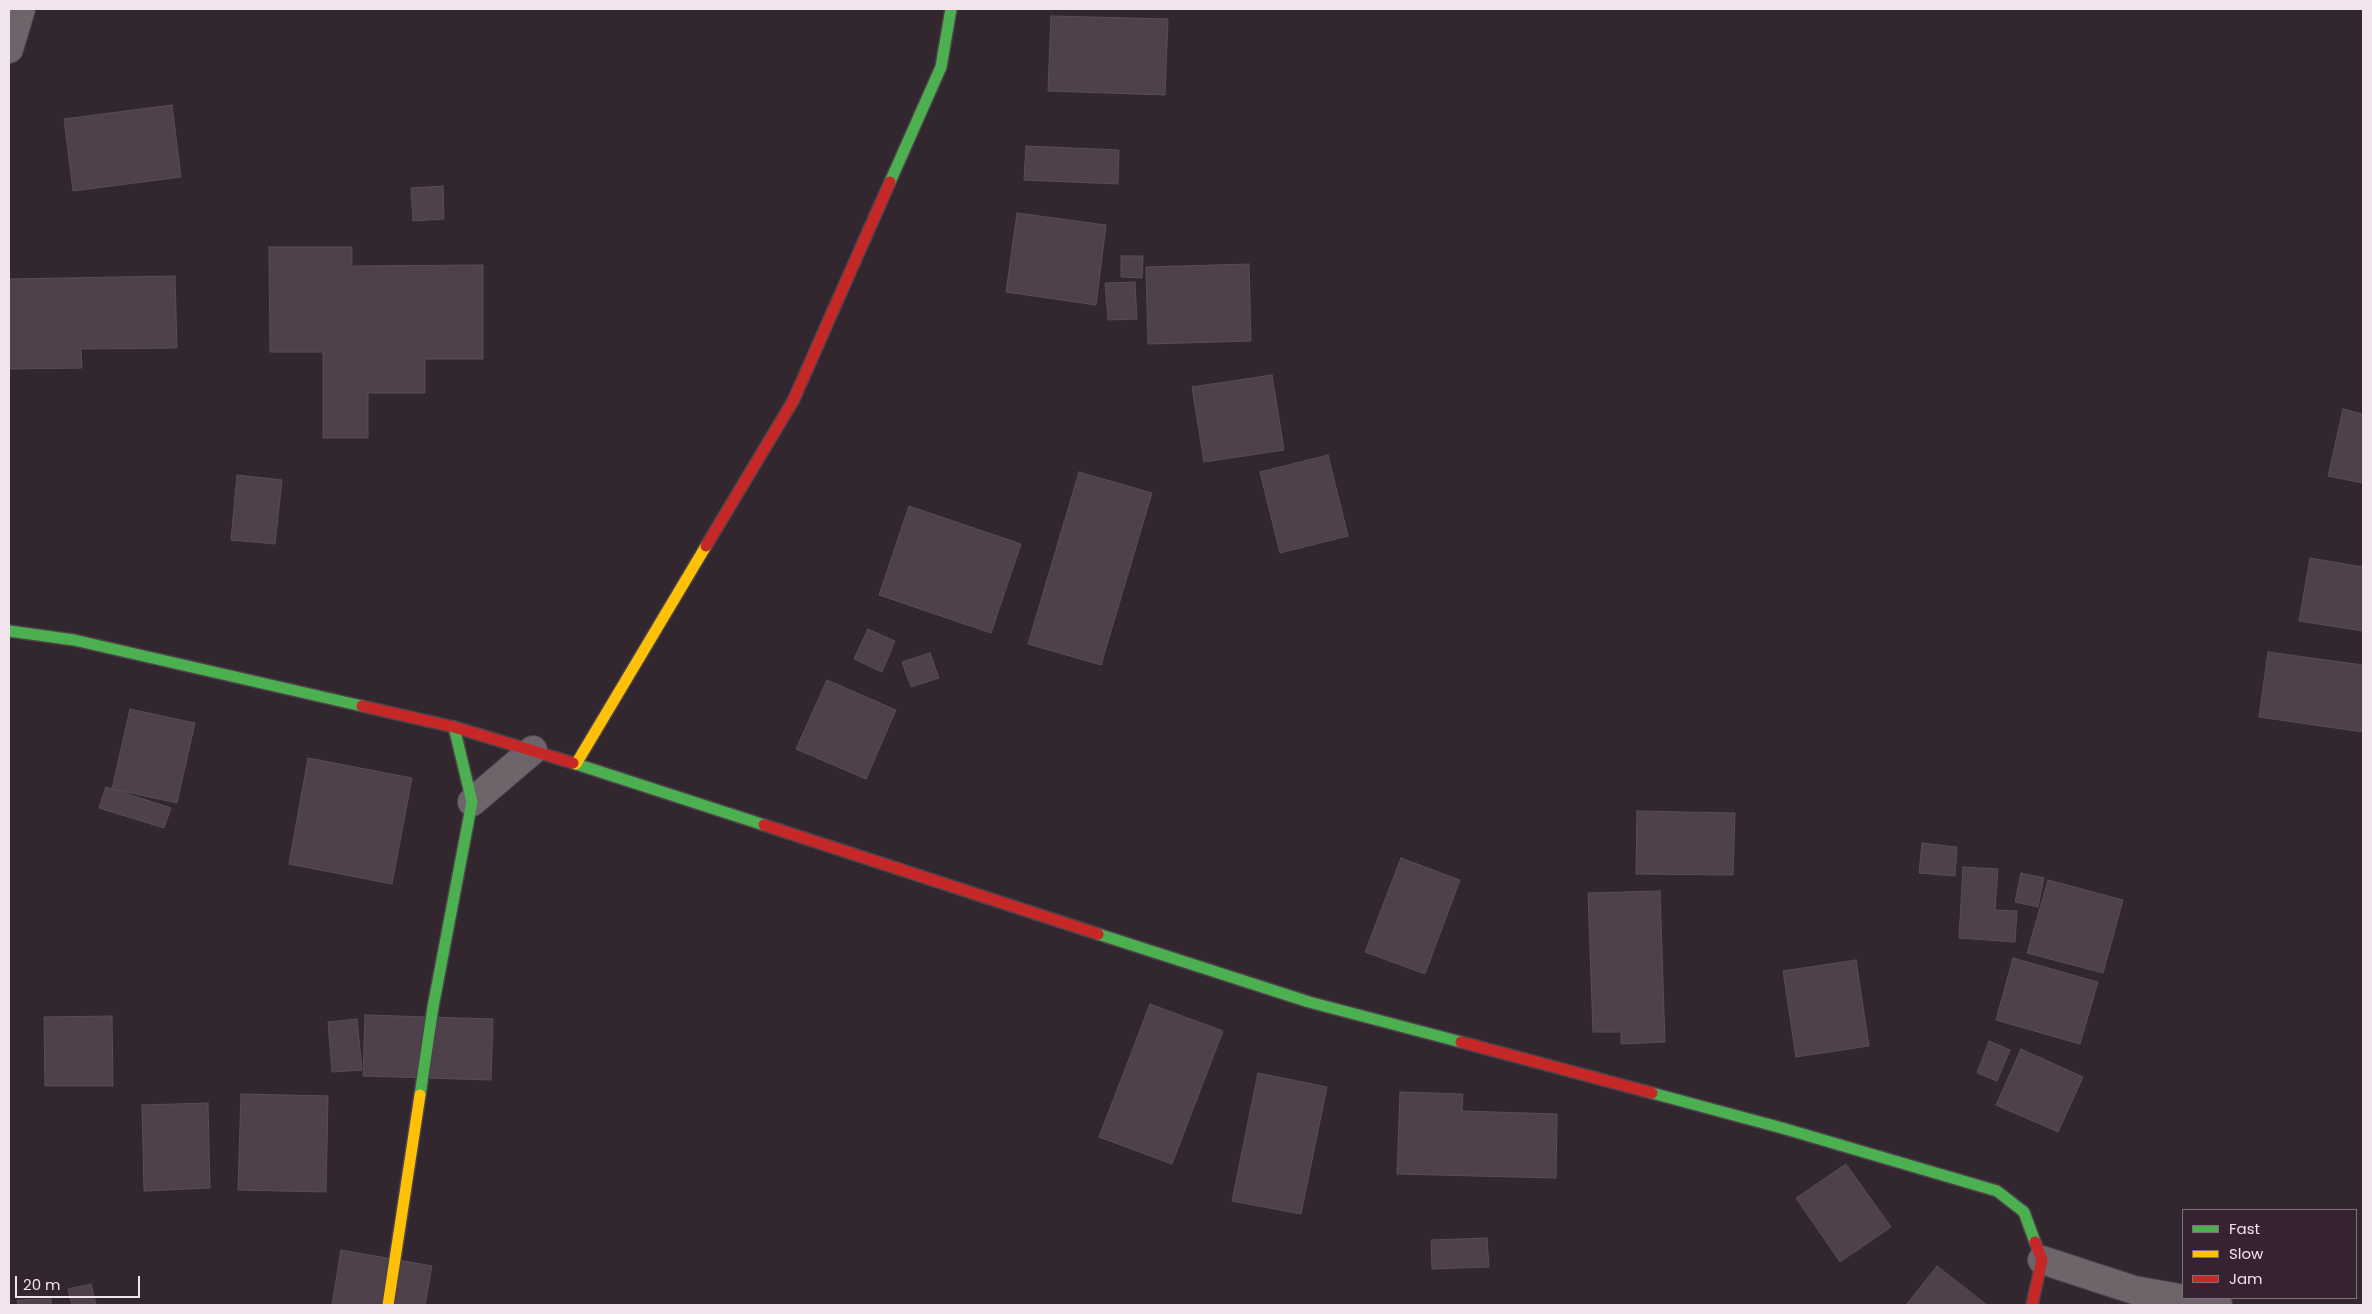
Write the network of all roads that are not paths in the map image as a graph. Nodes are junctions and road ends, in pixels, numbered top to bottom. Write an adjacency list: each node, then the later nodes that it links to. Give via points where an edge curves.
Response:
1 (21, 9): 3 (street)
2 (951, 9): 7 (street, via 941,67 793,401)
3 (9, 49)
4 (9, 631): 5 (street, via 74,640)
5 (454, 727): 6 (street); 8 (street)
6 (533, 750): 7 (street); 8 (street)
7 (576, 764): 9 (street, via 1309,1002 1782,1128 1997,1191 2024,1212)
8 (472, 802): 12 (street, via 433,1007)
9 (2042, 1260): 10 (street, via 2134,1290); 13 (street)
10 (2182, 1299)
11 (2184, 1299): 14 (street)
12 (388, 1305)
13 (2032, 1305)
14 (2218, 1305)

